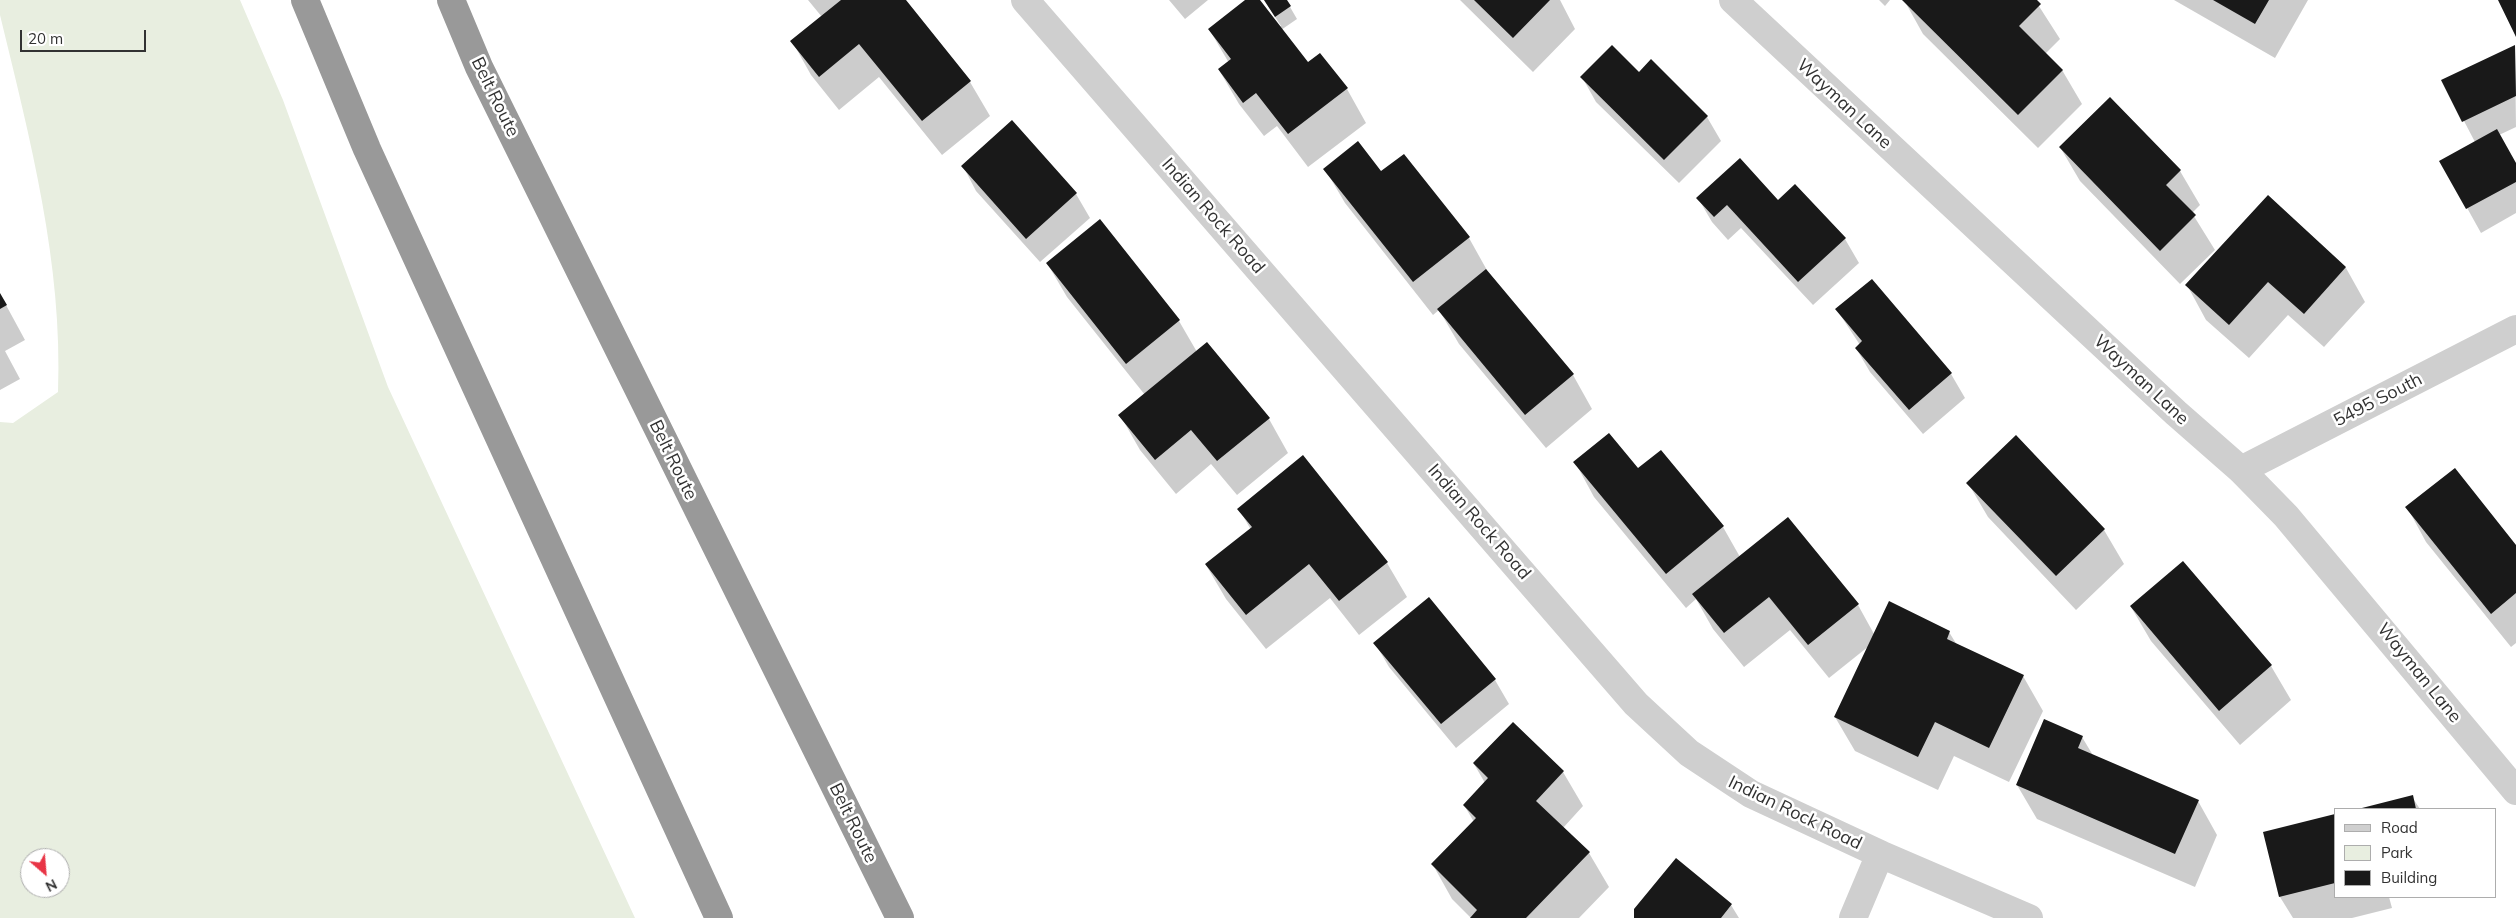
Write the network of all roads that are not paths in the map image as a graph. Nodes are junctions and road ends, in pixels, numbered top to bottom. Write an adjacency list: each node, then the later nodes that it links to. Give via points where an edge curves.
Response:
1 (305, 0): 9 (highway, via 367,149)
2 (451, 0): 10 (highway, Belt Route, via 479,67)
3 (1025, 0): 8 (street, Indian Rock Road, via 1662,730 1689,753 1751,794)
4 (1733, 0): 6 (street, Wayman Lane)
5 (2516, 329): 6 (street, 5495 South)
6 (2241, 470): 7 (street, Wayman Lane, via 2329,565)
7 (2516, 791)
8 (1880, 854): 11 (street); 12 (street, Indian Rock Road)
9 (719, 918)
10 (900, 918)
11 (1853, 918)
12 (2029, 918)

